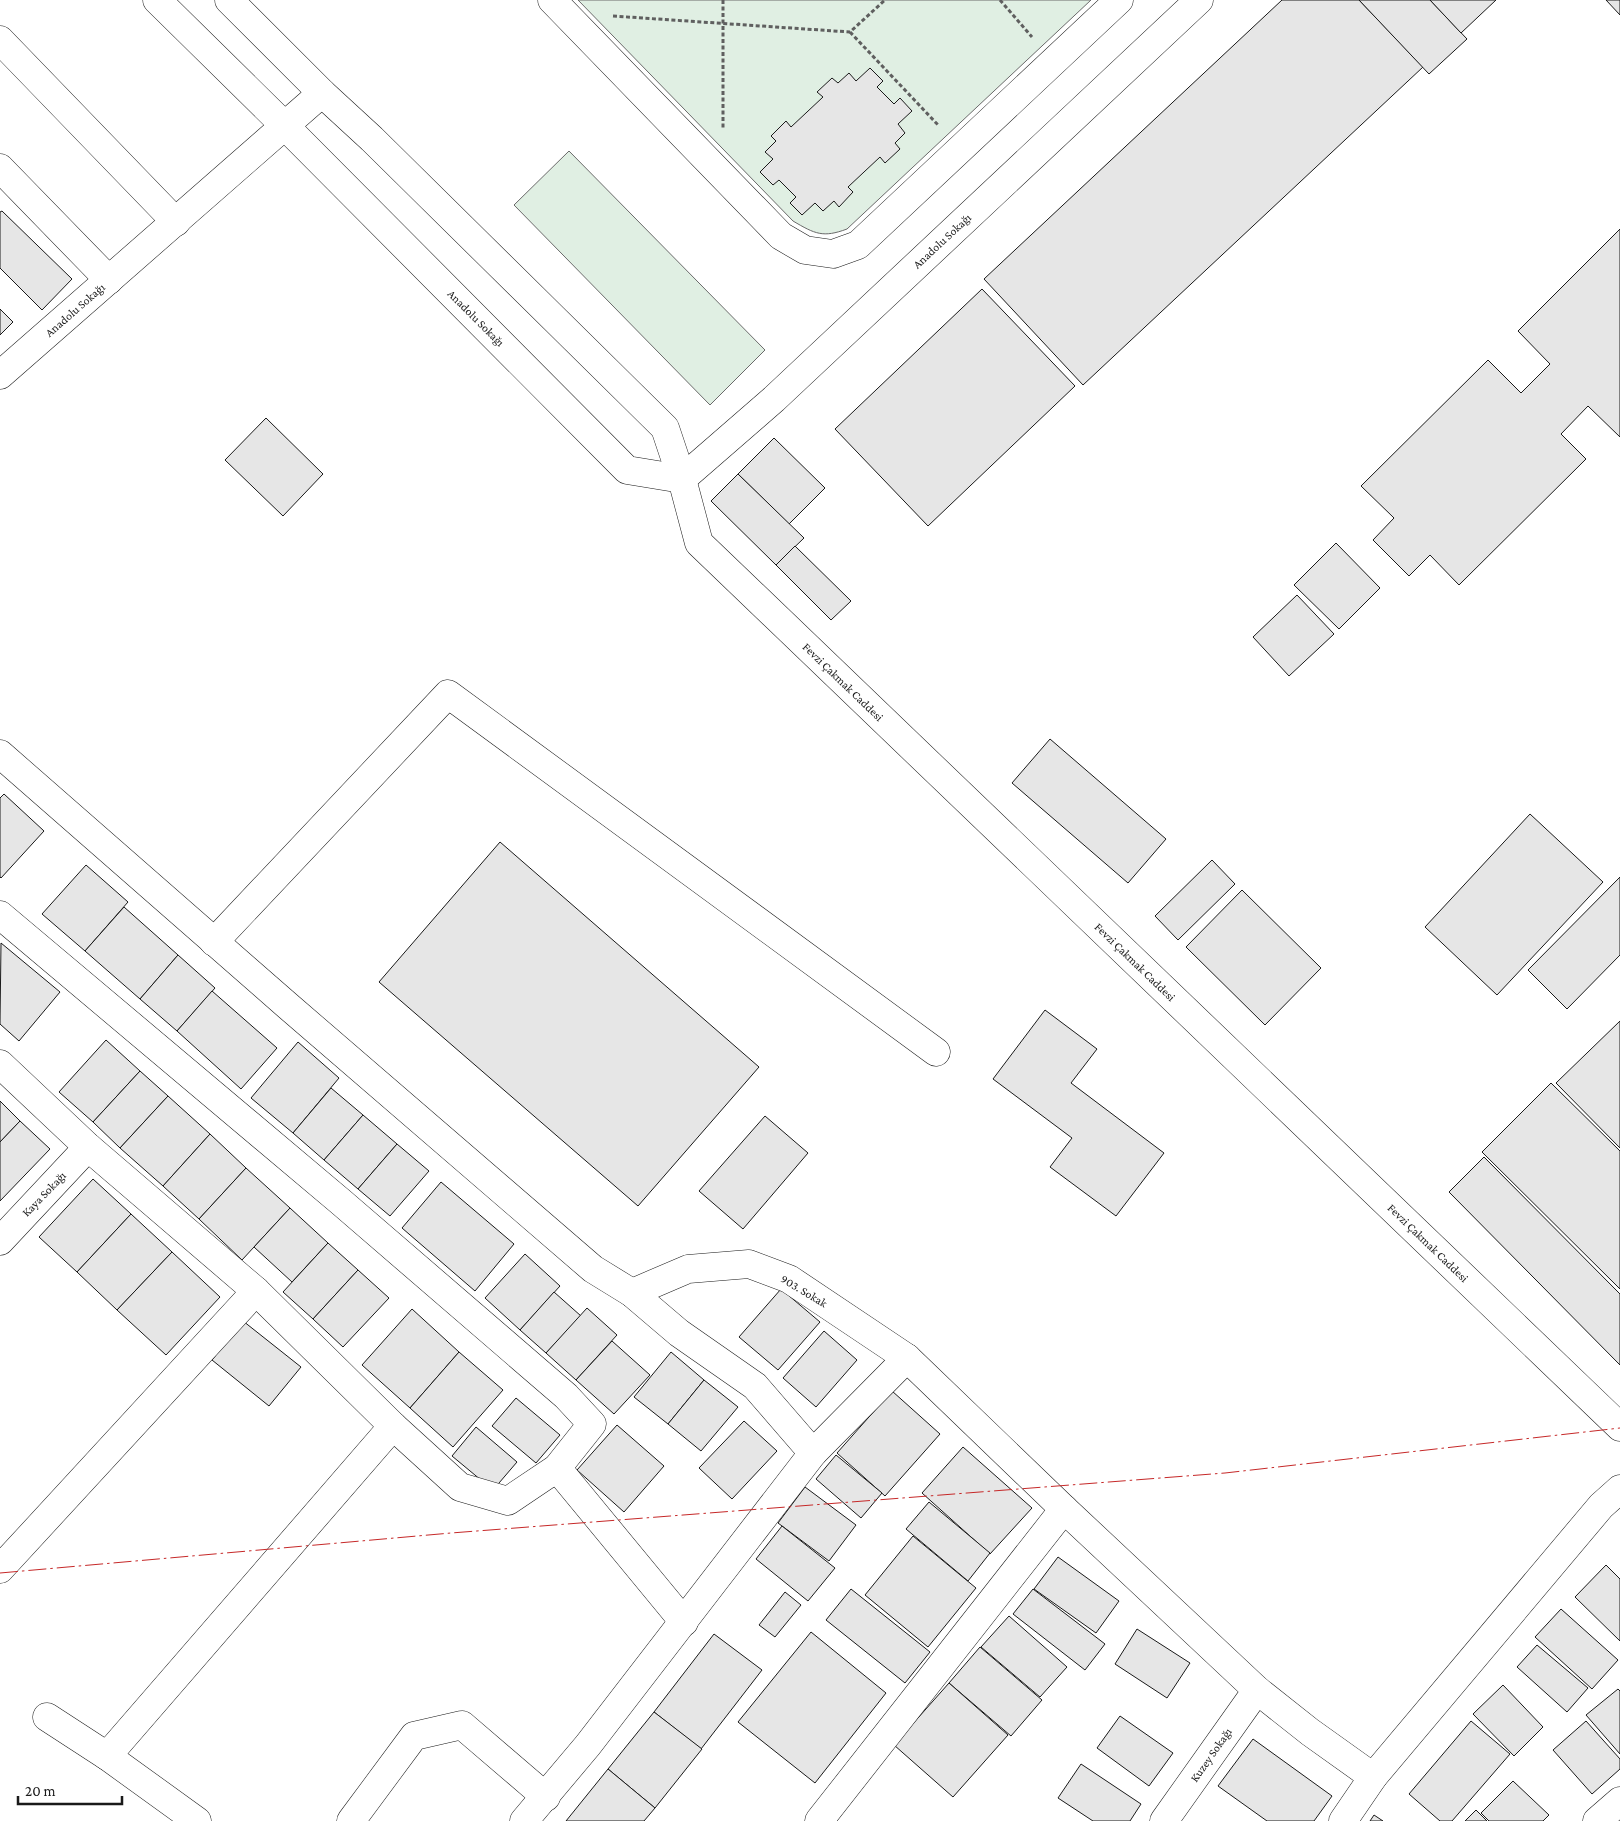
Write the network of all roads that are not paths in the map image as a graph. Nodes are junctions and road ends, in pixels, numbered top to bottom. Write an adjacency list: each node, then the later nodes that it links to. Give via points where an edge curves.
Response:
1 (157, 0): 8 (street, Anadolu Sokağı)
2 (229, 0): 7 (street)
3 (1119, 0): 5 (street, via 858,245 833,254 804,250 781,236)
4 (1199, 0): 13 (street, Anadolu Sokağı, via 774,399)
5 (558, 6)
6 (0, 40): 10 (street)
7 (322, 93): 8 (street, Anadolu Sokağı); 13 (street, via 665,428)
8 (286, 126): 10 (street, Anadolu Sokağı); 13 (street, Anadolu Sokağı, via 626,470)
9 (0, 168): 11 (street)
10 (176, 222): 11 (street, Anadolu Sokağı)
11 (109, 280): 12 (street, Anadolu Sokağı)
12 (0, 375)
13 (682, 478): 25 (street, Fevzi Çakmak Caddesi, via 699,543)
14 (0, 754): 16 (street)
15 (0, 915): 27 (street, via 566,1396 592,1424)
16 (214, 942): 17 (street, via 448,694); 22 (street, via 593,1268)
17 (936, 1052)
18 (0, 1064): 19 (street)
19 (88, 1147): 20 (street, Kaya Sokağı); 21 (street)
20 (2, 1234)
21 (256, 1291): 24 (street); 30 (street)
22 (632, 1293): 23 (street, 903. Sokak, via 688,1269 749,1264 789,1279); 26 (street, via 679,1332 754,1386)
23 (907, 1358): 26 (street); 29 (street, 903. Sokak)
24 (393, 1426): 27 (street, via 460,1487 508,1501); 34 (street)
25 (1620, 1427)
26 (813, 1454): 31 (street)
27 (558, 1468): 31 (street)
28 (1620, 1489): 35 (street, via 1601,1506)
29 (1064, 1509): 32 (street, 903. Sokak); 41 (street)
30 (0, 1569)
31 (684, 1622): 36 (street)
32 (1258, 1690): 35 (street, 903. Sokak); 42 (street, Kuzey Sokağı)
33 (47, 1717): 34 (street)
34 (107, 1756): 38 (street)
35 (1373, 1777): 43 (street)
36 (546, 1797): 39 (street, via 462,1725 414,1736); 40 (street)
37 (1620, 1800): 44 (street)
38 (179, 1816)
39 (351, 1821)
40 (524, 1821)
41 (819, 1821)
42 (1164, 1821)
43 (1343, 1821)
44 (1597, 1821)

